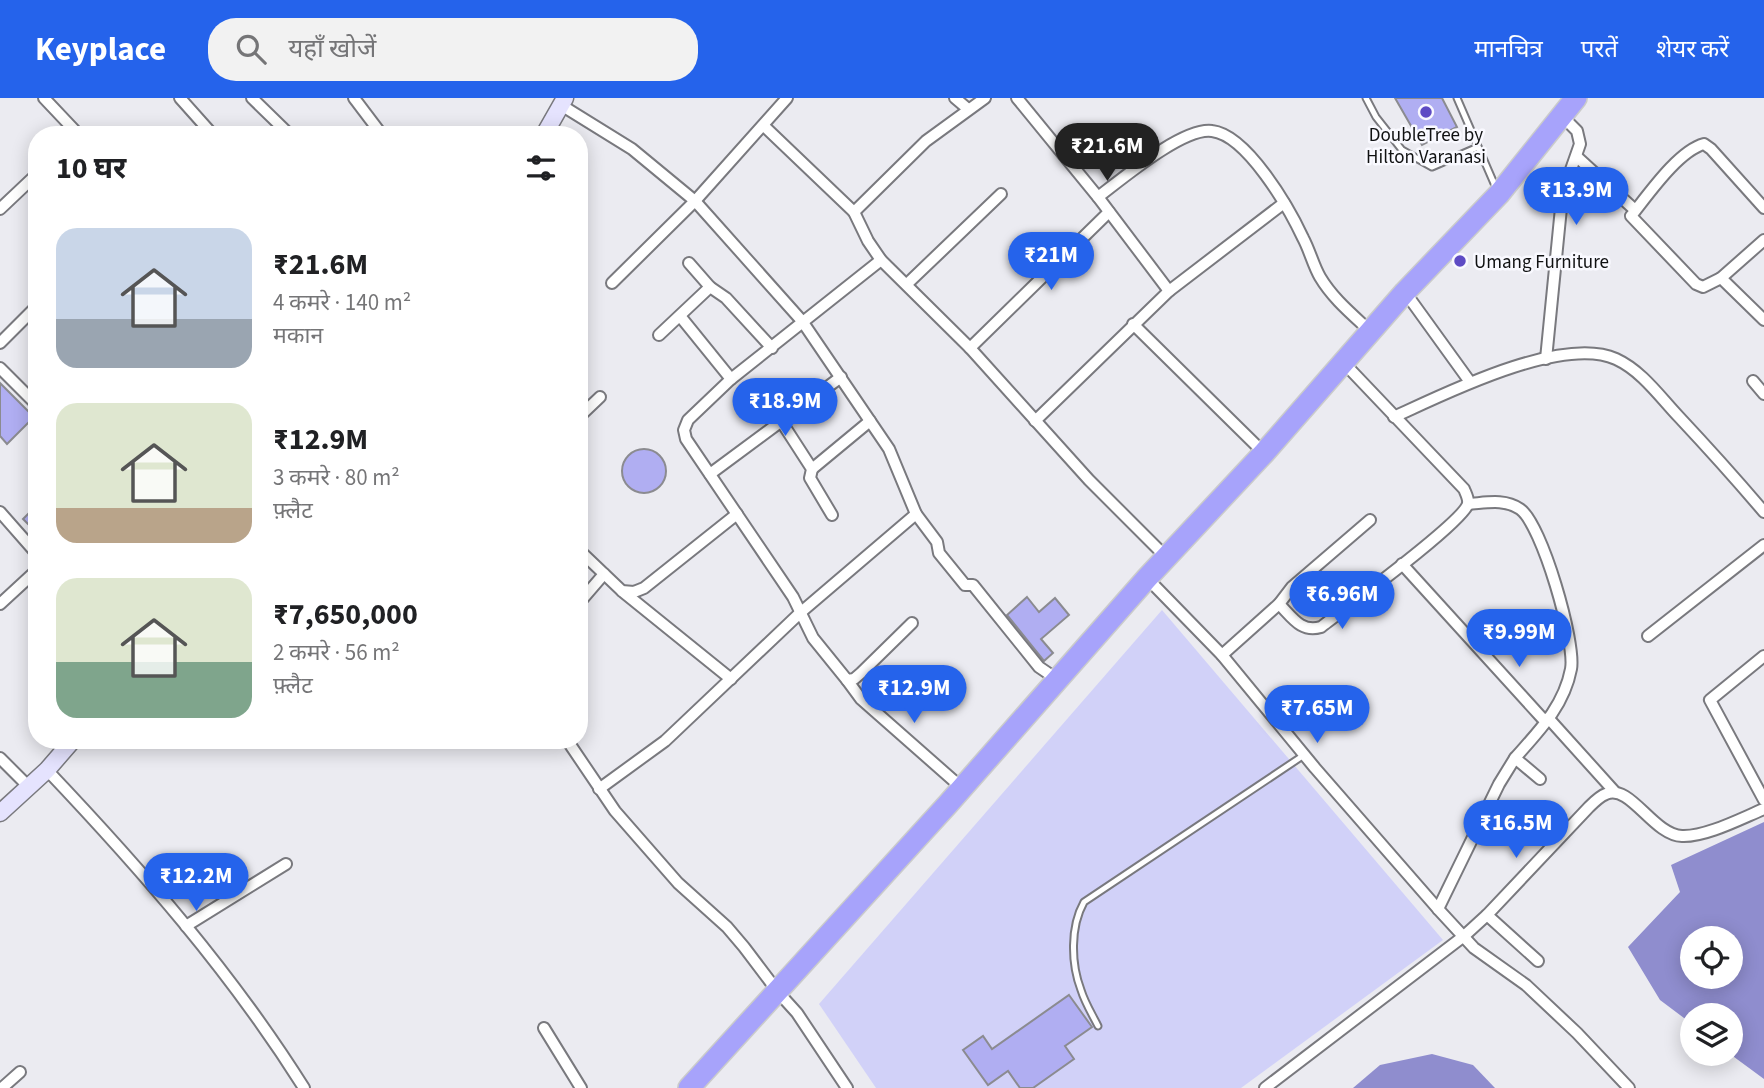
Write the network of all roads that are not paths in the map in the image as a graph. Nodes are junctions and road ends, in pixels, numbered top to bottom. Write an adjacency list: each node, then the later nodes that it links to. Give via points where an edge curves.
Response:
1 (44, 98): 14 (street)
2 (180, 98): 15 (street)
3 (252, 98): 16 (street)
4 (788, 98): 19 (street)
5 (955, 98): 13 (street)
6 (985, 98): 13 (street)
7 (1017, 98): 25 (street)
8 (1366, 98): 20 (lane, via 1402,150 1432,167)
9 (1457, 98): 20 (lane)
10 (356, 99): 17 (street)
11 (563, 102): 18 (street); 26 (street, via 632,149)
12 (1567, 104): 21 (street, via 1580,144); 24 (highway)
13 (968, 109): 31 (street, via 926,141)
14 (70, 126)
15 (205, 126)
16 (281, 126)
17 (376, 126)
18 (549, 126)
19 (764, 126): 26 (street); 31 (street)
20 (1478, 147): 24 (lane)
21 (1577, 158): 30 (street); 52 (street, via 1561,208)
22 (28, 183): 29 (street)
23 (1001, 194): 38 (street)
24 (1499, 194): 41 (highway)
25 (1098, 197): 27 (street, via 1164,148 1194,133 1212,130 1239,144); 32 (street)
26 (695, 201): 37 (street); 45 (street)
27 (1284, 203): 40 (street); 47 (street, via 1332,294)
28 (1764, 208): 30 (street, via 1704,144 1676,162)
29 (0, 209)
30 (1636, 210): 36 (street, via 1630,216 1696,284 1703,286)
31 (854, 212): 34 (street)
32 (1109, 212): 40 (street); 51 (street)
33 (1764, 240): 36 (street)
34 (881, 260): 38 (street); 45 (street)
35 (689, 263): 39 (street)
36 (1721, 278): 44 (street)
37 (612, 283)
38 (907, 284): 51 (street)
39 (710, 287): 43 (street); 50 (street)
40 (1169, 291): 46 (street)
41 (1405, 292): 47 (highway); 58 (street)
42 (28, 315): 49 (street)
43 (680, 316): 48 (street); 56 (street)
44 (1764, 320)
45 (802, 321): 50 (street); 55 (street)
46 (1133, 324): 66 (street); 67 (street)
47 (1371, 332): 53 (highway)
48 (659, 335)
49 (0, 342)
50 (772, 348): 56 (street)
51 (970, 348): 66 (street)
52 (1546, 359): 58 (street); 72 (street, via 1589,352 1616,359 1642,376)
53 (1343, 362): 63 (street); 67 (highway)
54 (0, 368): 60 (street)
55 (841, 377): 64 (street); 65 (street)
56 (731, 379): 69 (street, via 688,420 684,430)
57 (1753, 381): 59 (street)
58 (1470, 382): 63 (street)
59 (1764, 394)
60 (28, 396)
61 (600, 397): 62 (street)
62 (588, 408)
63 (1394, 417): 70 (street, via 1464,489)
64 (781, 421): 68 (street); 69 (street)
65 (870, 421): 68 (street); 74 (street, via 889,449)
66 (1035, 421): 79 (street)
67 (1264, 453): 79 (highway)
68 (811, 469): 75 (street, via 810,478)
69 (710, 474): 73 (street)
70 (1468, 504): 81 (street); 97 (street, via 1504,502 1521,509 1555,580 1572,666)
71 (0, 512): 77 (street)
72 (1764, 512)
73 (737, 514): 85 (street, via 644,588); 89 (street)
74 (916, 514): 89 (street); 96 (street, via 937,542 939,553 965,584 973,585 1040,667)
75 (832, 515)
76 (1370, 520): 88 (street, via 1292,587)
77 (28, 544)
78 (1764, 545): 91 (street)
79 (1167, 558): 84 (highway)
80 (588, 559): 82 (street)
81 (1402, 564): 88 (street, via 1321,627 1302,627); 97 (street, via 1542,718)
82 (604, 574): 85 (street); 86 (street)
83 (28, 578): 87 (street)
84 (1147, 578): 92 (street); 96 (highway)
85 (622, 591): 94 (street)
86 (588, 593)
87 (0, 604)
88 (1279, 604): 92 (street)
89 (800, 613): 94 (street); 95 (street, via 813,638)
90 (912, 623): 95 (street, via 861,673)
91 (1648, 636)
92 (1222, 655): 100 (street)
93 (1764, 656): 109 (street, via 1710,700)
94 (731, 679): 107 (street, via 665,741)
95 (847, 680): 106 (street, via 861,699)
96 (1058, 680): 106 (highway)
97 (1550, 720): 102 (street); 108 (street)
98 (65, 749): 103 (street)
99 (573, 749): 107 (street)
100 (1304, 755): 113 (street); 119 (lane, via 1084,902 1074,929 1076,972)
101 (0, 758): 105 (street)
102 (1515, 758): 104 (street); 113 (street)
103 (47, 769): 105 (street); 115 (street)
104 (1540, 779)
105 (28, 786): 111 (street)
106 (962, 788): 118 (highway)
107 (600, 789): 118 (street, via 678,883 727,927)
108 (1614, 791): 110 (street, via 1668,833 1682,836); 114 (street, via 1589,807)
109 (1764, 800)
110 (1764, 809)
111 (0, 813)
112 (286, 864): 115 (street)
113 (1437, 909): 116 (street)
114 (1487, 915): 116 (street); 117 (street)
115 (186, 926): 123 (street, via 242,996)
116 (1464, 936): 127 (street); 128 (street, via 1526,985)
117 (1538, 961)
118 (778, 992): 125 (highway); 126 (street)
119 (1098, 1026)
120 (544, 1028): 124 (street)
121 (20, 1072): 122 (street)
122 (2, 1088)
123 (304, 1088)
124 (581, 1088)
125 (689, 1088)
126 (847, 1088)
127 (1265, 1088)
128 (1629, 1088)

